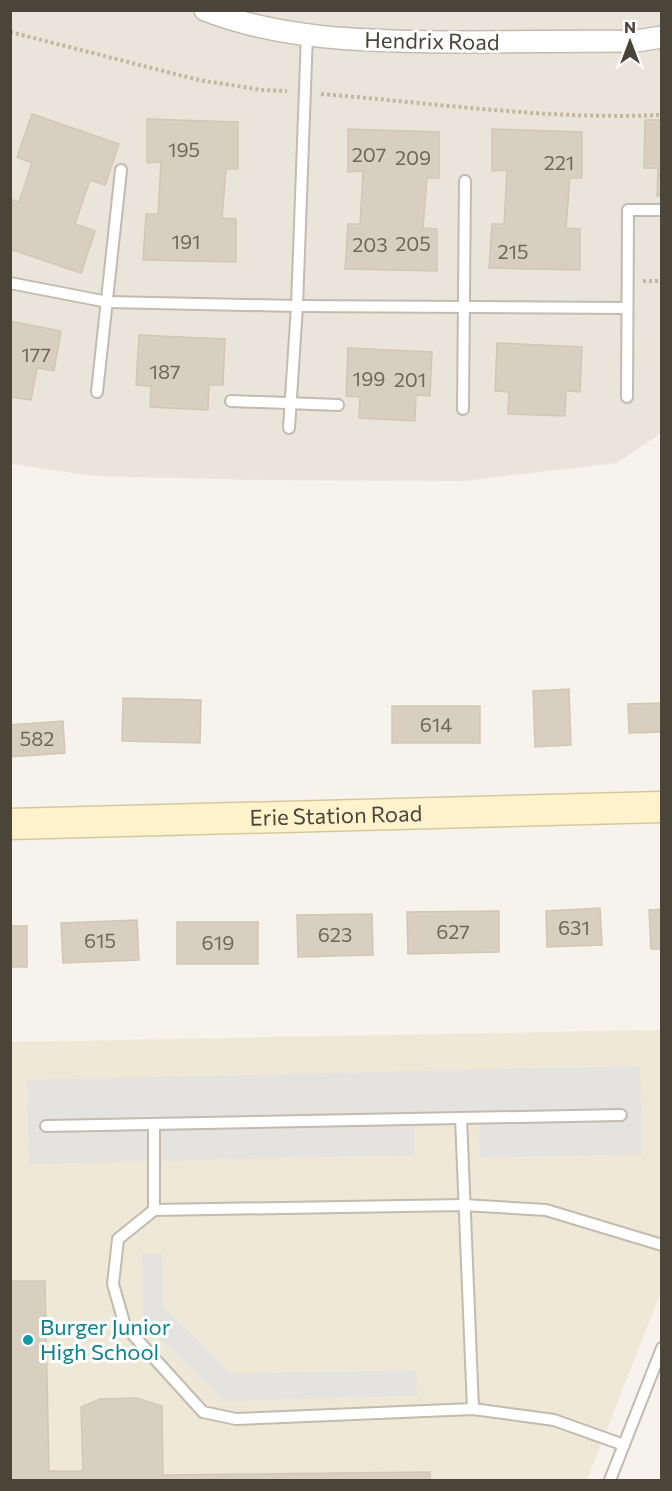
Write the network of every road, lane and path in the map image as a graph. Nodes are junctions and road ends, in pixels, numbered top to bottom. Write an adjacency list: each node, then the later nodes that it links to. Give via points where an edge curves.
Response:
1 (205, 10): 2 (street, Hendrix Road)
2 (227, 15): 4 (street, Hendrix Road, via 274,30)
3 (10, 32): 6 (path, via 199,80)
4 (307, 34): 5 (street, Hendrix Road, via 367,41 636,41); 6 (lane)
5 (662, 37)
6 (306, 92): 7 (path, via 498,112 592,117); 13 (lane)
7 (662, 115)
8 (121, 170): 12 (lane)
9 (465, 182): 14 (lane)
10 (662, 210): 15 (lane, via 628,210)
11 (10, 283): 12 (lane)
12 (108, 302): 13 (lane); 16 (lane)
13 (297, 306): 14 (lane); 19 (lane)
14 (463, 306): 15 (lane); 21 (lane)
15 (627, 308): 17 (lane)
16 (97, 392)
17 (627, 398)
18 (231, 401): 19 (lane)
19 (290, 404): 20 (lane); 22 (lane)
20 (338, 405)
21 (463, 410)
22 (289, 428)
23 (662, 807): 24 (main road, Erie Station Road)
24 (10, 825)
25 (621, 1115): 26 (lane)
26 (460, 1118): 27 (lane); 29 (lane)
27 (154, 1124): 28 (lane); 30 (lane)
28 (46, 1126)
29 (463, 1205): 30 (lane); 31 (lane, via 546,1210); 33 (lane)
30 (154, 1210): 33 (lane, via 118,1239 113,1284 125,1326 202,1412 236,1419)
31 (662, 1245)
32 (662, 1348): 34 (lane)
33 (473, 1409): 34 (lane, via 554,1420)
34 (624, 1445): 35 (lane)
35 (610, 1480)

